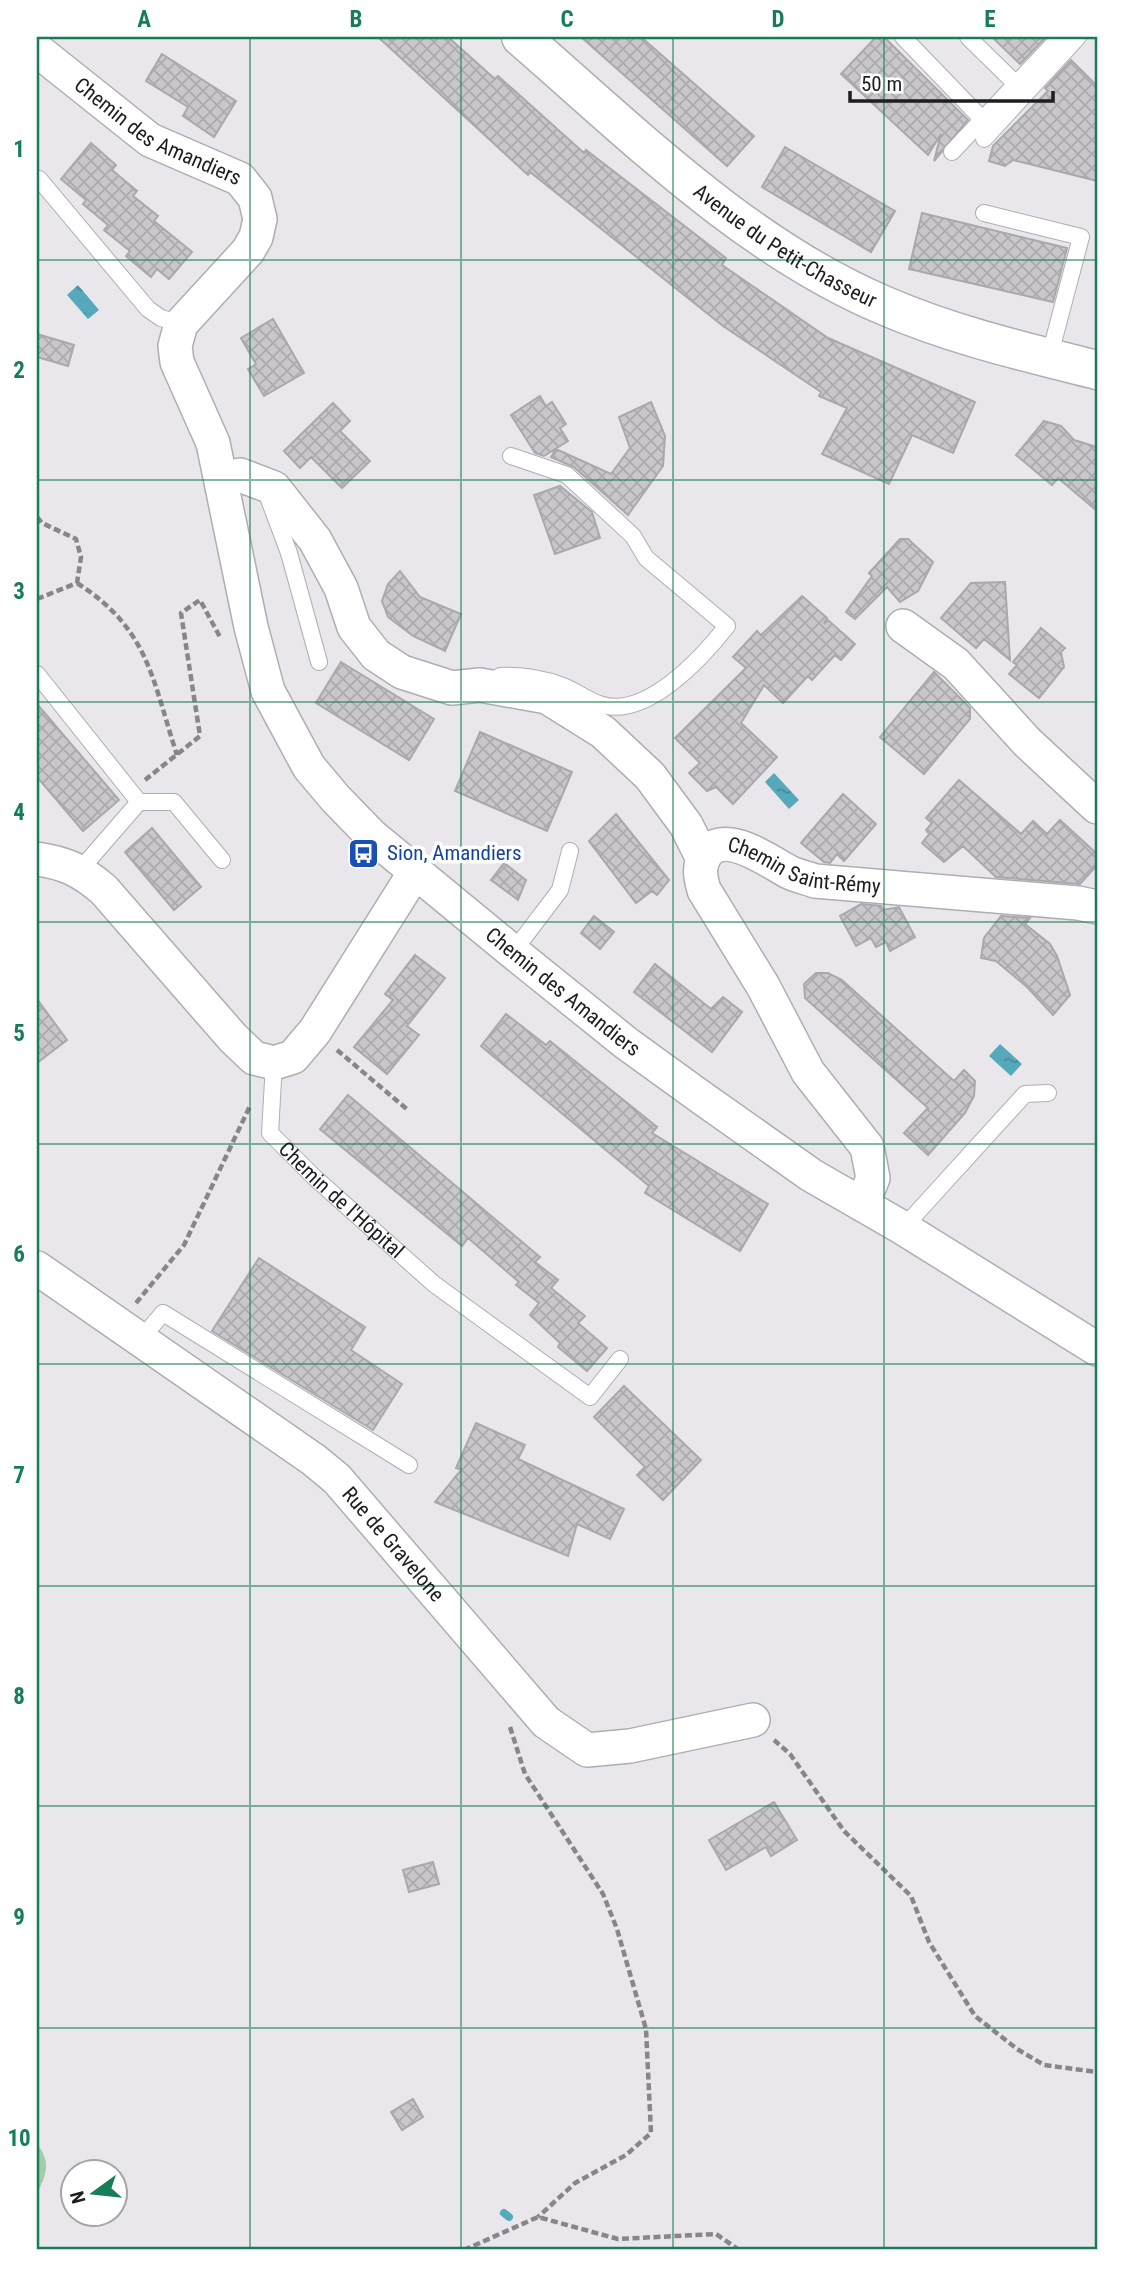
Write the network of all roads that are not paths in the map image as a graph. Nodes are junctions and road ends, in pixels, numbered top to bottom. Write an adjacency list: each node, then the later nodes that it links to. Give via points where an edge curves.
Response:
1 (521, 37): 14 (street, Avenue du Petit-Chasseur, via 705,195 828,278 883,305 974,339)
2 (903, 37): 8 (lane)
3 (968, 37): 7 (lane)
4 (1060, 37): 7 (lane)
5 (1078, 37): 9 (lane)
6 (37, 50): 13 (street, Chemin des Amandiers, via 150,140 240,179 255,198 260,219 248,251)
7 (1016, 84): 8 (lane)
8 (982, 119): 10 (lane)
9 (984, 139)
10 (952, 152)
11 (39, 179): 13 (lane, via 148,309)
12 (984, 214): 14 (lane, via 1081,237)
13 (181, 324): 17 (street, Chemin des Amandiers, via 175,345 177,362 213,443)
14 (1049, 358): 15 (street, Avenue du Petit-Chasseur)
15 (1097, 370)
16 (511, 456): 22 (lane, via 567,475 634,536 646,558 727,626 708,650 657,693 634,705 603,705 527,675 491,676)
17 (222, 479): 18 (street, via 240,475); 30 (street, Chemin des Amandiers, via 268,691 309,767 372,836)
18 (263, 484): 20 (lane, via 289,553); 22 (street, via 274,488 315,540 341,588 354,626 376,655 402,672 452,688)
19 (902, 626): 24 (street, via 957,664 1027,742)
20 (318, 662)
21 (37, 674): 23 (lane)
22 (480, 685): 27 (street, via 547,697 603,732 650,776 686,825)
23 (135, 797): 28 (lane, via 174,802); 29 (lane)
24 (1097, 807)
25 (570, 851): 32 (lane, via 560,890)
26 (37, 859): 29 (street)
27 (703, 859): 31 (street, Chemin Saint-Rémy, via 710,848 722,844 754,851 792,874 815,881); 35 (street, Chemin Saint-Rémy, via 699,873 704,890 763,986 808,1072 867,1147 873,1178)
28 (222, 860)
29 (80, 870): 33 (street, via 104,890 233,1038 254,1058)
30 (415, 872): 32 (street, Chemin des Amandiers); 33 (street, via 314,1031 293,1057)
31 (1097, 907)
32 (513, 952): 35 (street, Chemin des Amandiers, via 713,1107 811,1175)
33 (274, 1063): 40 (lane, Chemin de l'Hôpital, via 270,1133 434,1284 590,1397)
34 (1048, 1093): 36 (lane, via 1025,1094)
35 (862, 1204): 36 (street, Chemin des Amandiers)
36 (904, 1228): 39 (street, Chemin des Amandiers)
37 (37, 1268): 38 (street, Rue de Gravelone)
38 (139, 1341): 41 (lane, via 163,1313); 42 (street, Rue de Gravelone, via 337,1479 546,1722 587,1750 630,1746)
39 (1097, 1349)
40 (621, 1359)
41 (409, 1465)
42 (753, 1720)

